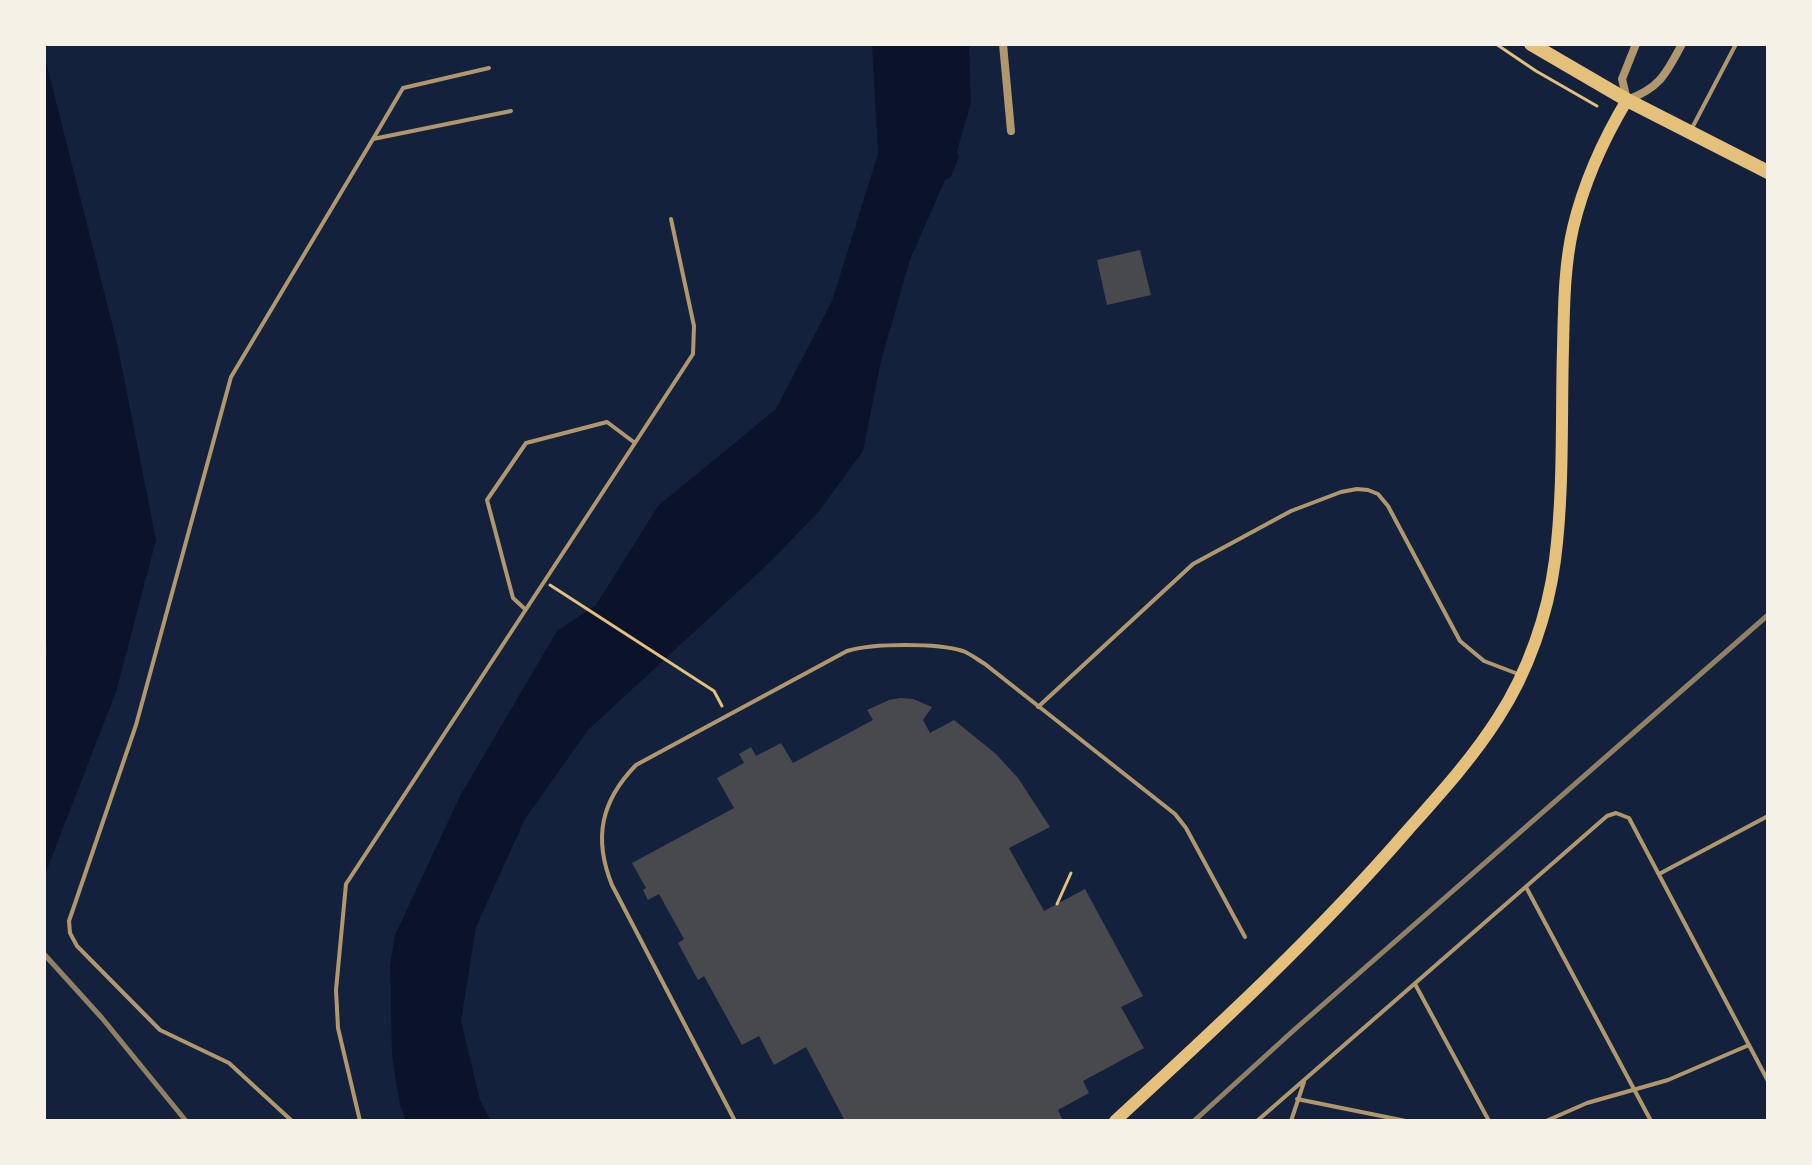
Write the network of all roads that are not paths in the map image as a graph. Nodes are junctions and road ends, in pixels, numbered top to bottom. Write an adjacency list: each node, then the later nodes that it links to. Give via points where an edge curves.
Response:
1 (1003, 44): 9 (street)
2 (1531, 44): 7 (main road)
3 (1636, 44): 7 (street, via 1622,79)
4 (1682, 44): 7 (street, via 1658,83)
5 (1736, 44): 10 (lane)
6 (489, 68): 11 (lane, via 403,88)
7 (1627, 100): 10 (main road); 16 (main road, via 1597,156 1573,229 1564,310 1555,559)
8 (511, 111): 11 (lane)
9 (1011, 131)
10 (1691, 131): 12 (main road)
11 (373, 139): 28 (lane, via 231,377 136,725 69,921 77,946 160,1030 229,1063)
12 (1768, 172)
13 (671, 219): 14 (lane, via 694,326 693,354)
14 (635, 443): 15 (lane); 15 (lane, via 607,422 526,443 487,500 513,598)
15 (525, 609): 29 (lane, via 346,884 336,990 338,1028)
16 (1521, 676): 17 (lane, via 1484,661 1460,641 1388,506 1378,494 1357,489 1300,506 1193,564); 31 (main road, via 1459,772 1378,865 1305,942)
17 (1038, 707): 21 (lane, via 1175,814); 30 (lane, via 966,652 875,646 847,651 726,715 636,765 620,781 604,819 604,865)
18 (1767, 818): 19 (lane)
19 (1659, 874): 20 (lane, via 1629,818 1616,813); 23 (lane)
20 (1526, 887): 22 (lane); 26 (lane)
21 (1245, 937)
22 (1415, 984): 24 (lane); 35 (lane)
23 (1749, 1045): 25 (lane); 26 (lane)
24 (1304, 1080): 27 (lane); 32 (lane)
25 (1768, 1081)
26 (1635, 1090): 36 (lane); 37 (lane)
27 (1297, 1099): 33 (lane); 34 (lane)
28 (292, 1121)
29 (360, 1121)
30 (735, 1121)
31 (1115, 1121)
32 (1257, 1121)
33 (1291, 1121)
34 (1406, 1121)
35 (1489, 1121)
36 (1546, 1121)
37 (1651, 1121)

